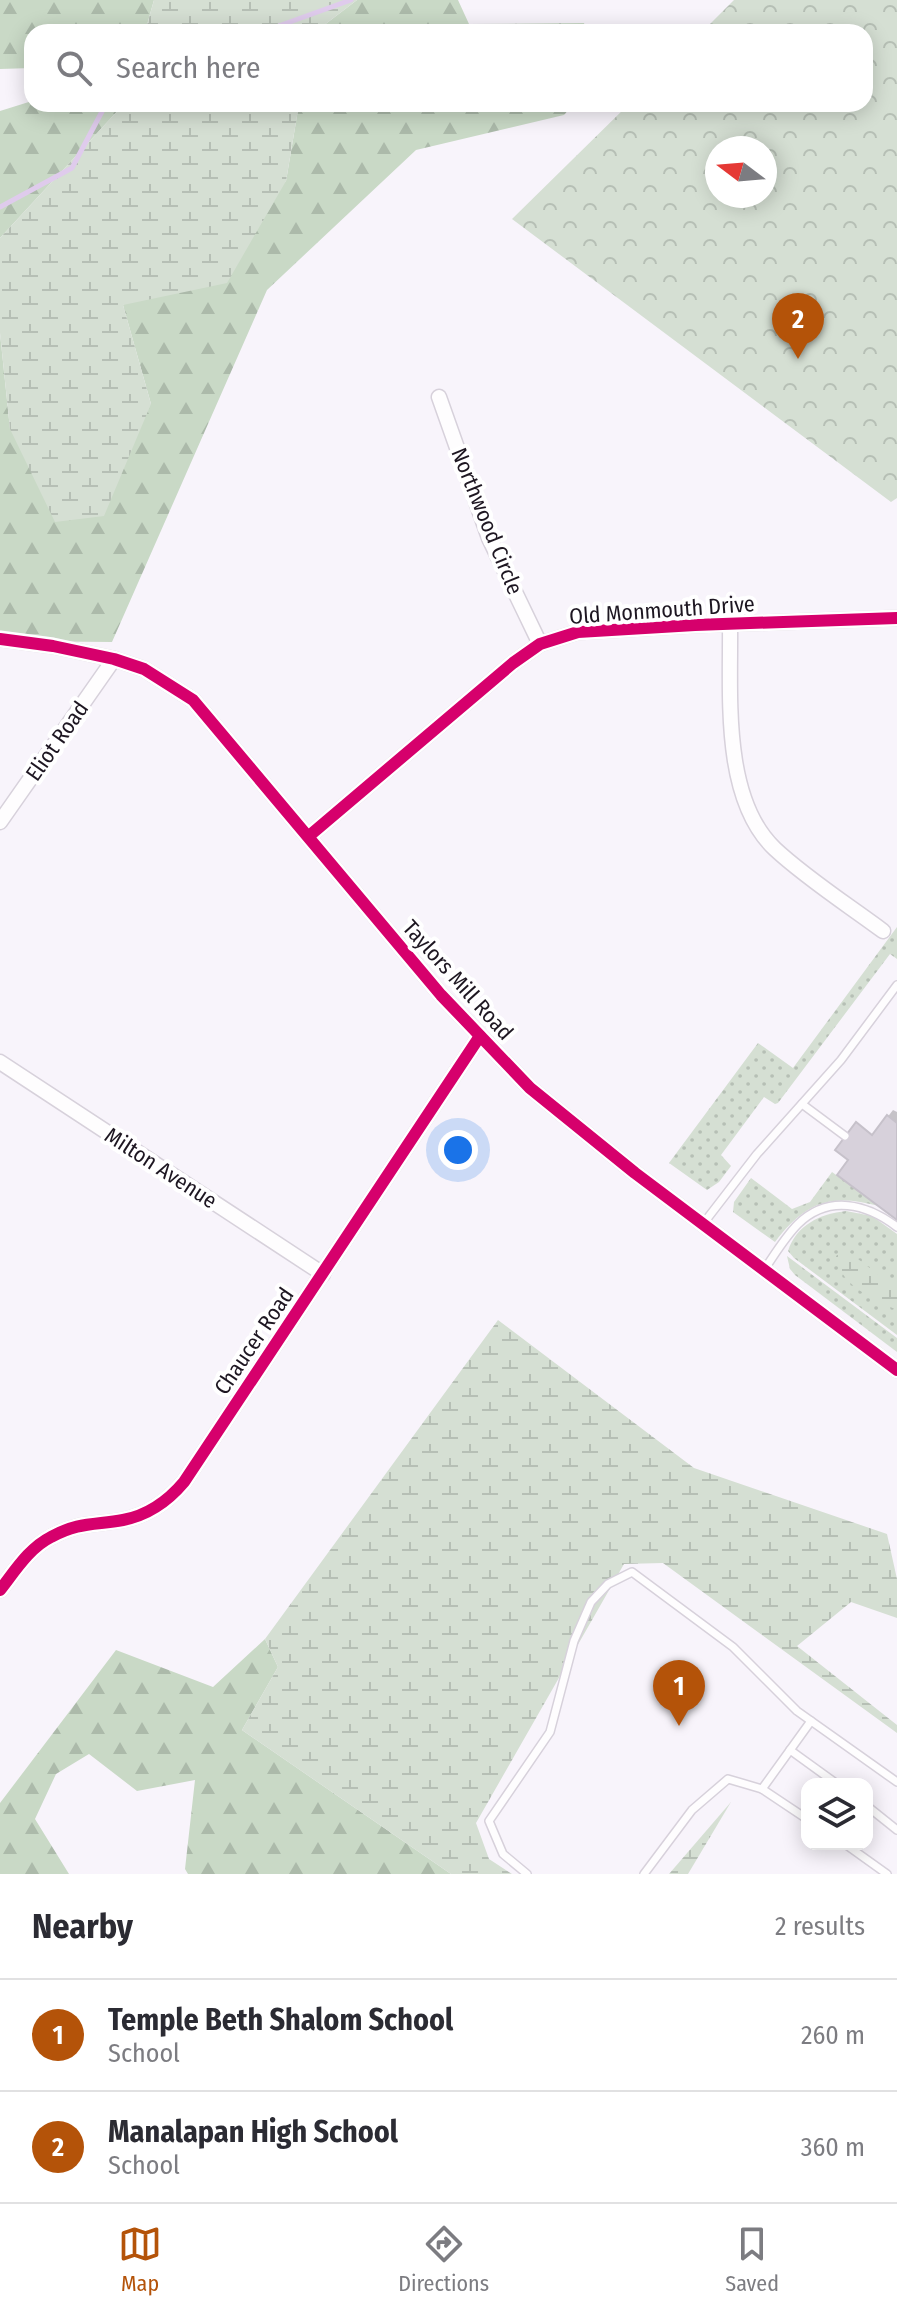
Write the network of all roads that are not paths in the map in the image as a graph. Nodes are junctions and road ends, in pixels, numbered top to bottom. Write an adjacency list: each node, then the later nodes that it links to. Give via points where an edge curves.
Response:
1 (439, 397): 5 (street, Northwood Circle, via 489,538)
2 (897, 618): 3 (street, Old Monmouth Drive)
3 (730, 624): 5 (street, Old Monmouth Drive, via 578,632); 9 (street, via 733,757 756,824 773,847)
4 (0, 639): 6 (street, Taylors Mill Road)
5 (540, 644): 8 (street, Old Monmouth Drive)
6 (114, 659): 7 (street, Eliot Road); 8 (street, Taylors Mill Road, via 144,669 193,700)
7 (0, 822)
8 (309, 836): 11 (street, Taylors Mill Road)
9 (883, 931)
10 (897, 985): 13 (lane)
11 (480, 1036): 15 (street, Taylors Mill Road, via 574,1126); 18 (street, Chaucer Road)
12 (0, 1062): 18 (street, Milton Avenue)
13 (802, 1104): 14 (lane); 15 (lane)
14 (845, 1136)
15 (703, 1224): 17 (street, Taylors Mill Road)
16 (897, 1227): 17 (lane, via 865,1208 827,1208 799,1223)
17 (764, 1270): 19 (street, Taylors Mill Road)
18 (323, 1274): 20 (street, Chaucer Road, via 172,1496 134,1517 72,1527 49,1537)
19 (897, 1370)
20 (0, 1590)
21 (811, 1721): 22 (lane); 24 (lane); 30 (lane, via 733,1647 632,1572 608,1584 591,1602 574,1641 550,1732 489,1821 503,1854)
22 (790, 1750): 23 (lane); 25 (lane)
23 (829, 1778)
24 (897, 1782)
25 (762, 1789): 27 (lane); 31 (lane, via 728,1779 692,1810)
26 (873, 1811): 28 (lane)
27 (801, 1815)
28 (897, 1830)
29 (853, 1850): 32 (lane)
30 (527, 1874)
31 (644, 1874)
32 (887, 1874)

